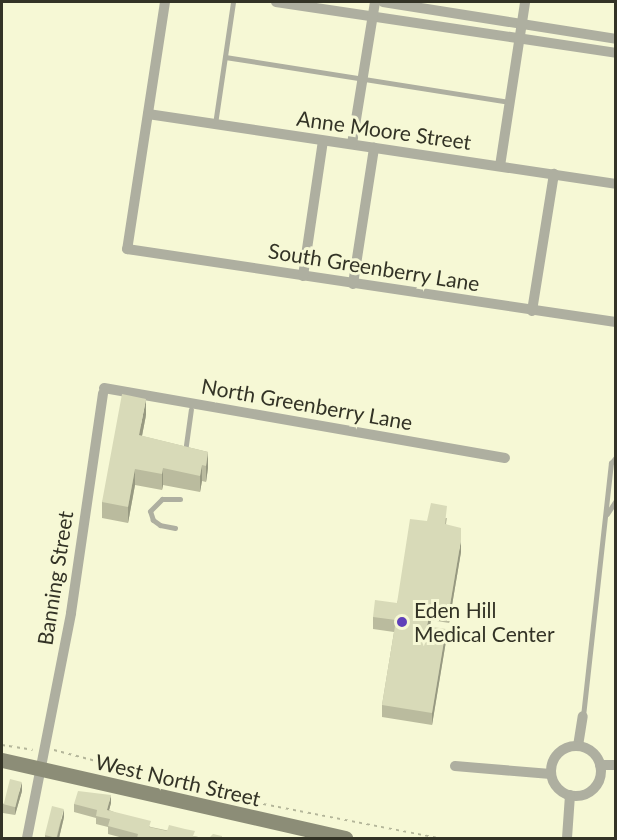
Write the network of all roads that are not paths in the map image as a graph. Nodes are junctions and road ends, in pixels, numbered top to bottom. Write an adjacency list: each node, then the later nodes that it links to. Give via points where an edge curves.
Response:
1 (165, 2): 15 (street)
2 (233, 2): 12 (lane)
3 (276, 2): 7 (street)
4 (375, 2): 7 (street)
5 (383, 2): 8 (street)
6 (525, 2): 8 (street)
7 (373, 17): 9 (street); 13 (street)
8 (521, 24): 9 (street); 10 (street)
9 (519, 39): 11 (street); 14 (street)
10 (615, 39)
11 (615, 53)
12 (225, 57): 13 (lane); 16 (lane)
13 (363, 79): 14 (lane); 18 (street)
14 (510, 102): 20 (street)
15 (148, 114): 16 (street, Anne Moore Street); 23 (street, South Greenberry Lane, via 127,249)
16 (215, 124): 17 (street, Anne Moore Street)
17 (323, 141): 18 (street, Anne Moore Street); 23 (street)
18 (352, 144): 19 (street, Anne Moore Street)
19 (374, 148): 20 (street, Anne Moore Street); 24 (street)
20 (500, 166): 21 (street, Anne Moore Street)
21 (554, 174): 22 (street, Anne Moore Street); 25 (street)
22 (615, 184)
23 (303, 276): 24 (street, South Greenberry Lane)
24 (353, 284): 25 (street, South Greenberry Lane)
25 (532, 311): 26 (street, South Greenberry Lane)
26 (615, 322)
27 (103, 390): 31 (street, North Greenberry Lane); 42 (street, Banning Street)
28 (191, 409): 29 (lane)
29 (185, 456)
30 (615, 457): 34 (lane, via 611,462)
31 (505, 458)
32 (180, 499): 35 (lane, via 162,499 150,511 153,520)
33 (615, 500): 34 (lane)
34 (605, 518): 36 (lane)
35 (175, 528)
36 (583, 716): 37 (street)
37 (578, 746): 39 (street, via 592,752); 43 (street, via 560,752)
38 (2, 760): 42 (main road, West North Street)
39 (600, 765): 40 (street); 44 (street, via 600,778 593,788)
40 (615, 765)
41 (455, 766): 43 (street)
42 (43, 769): 45 (street, Banning Street); 46 (main road, West North Street)
43 (551, 774): 44 (street, via 556,785)
44 (570, 795): 47 (street)
45 (27, 838)
46 (345, 838)
47 (567, 838)

